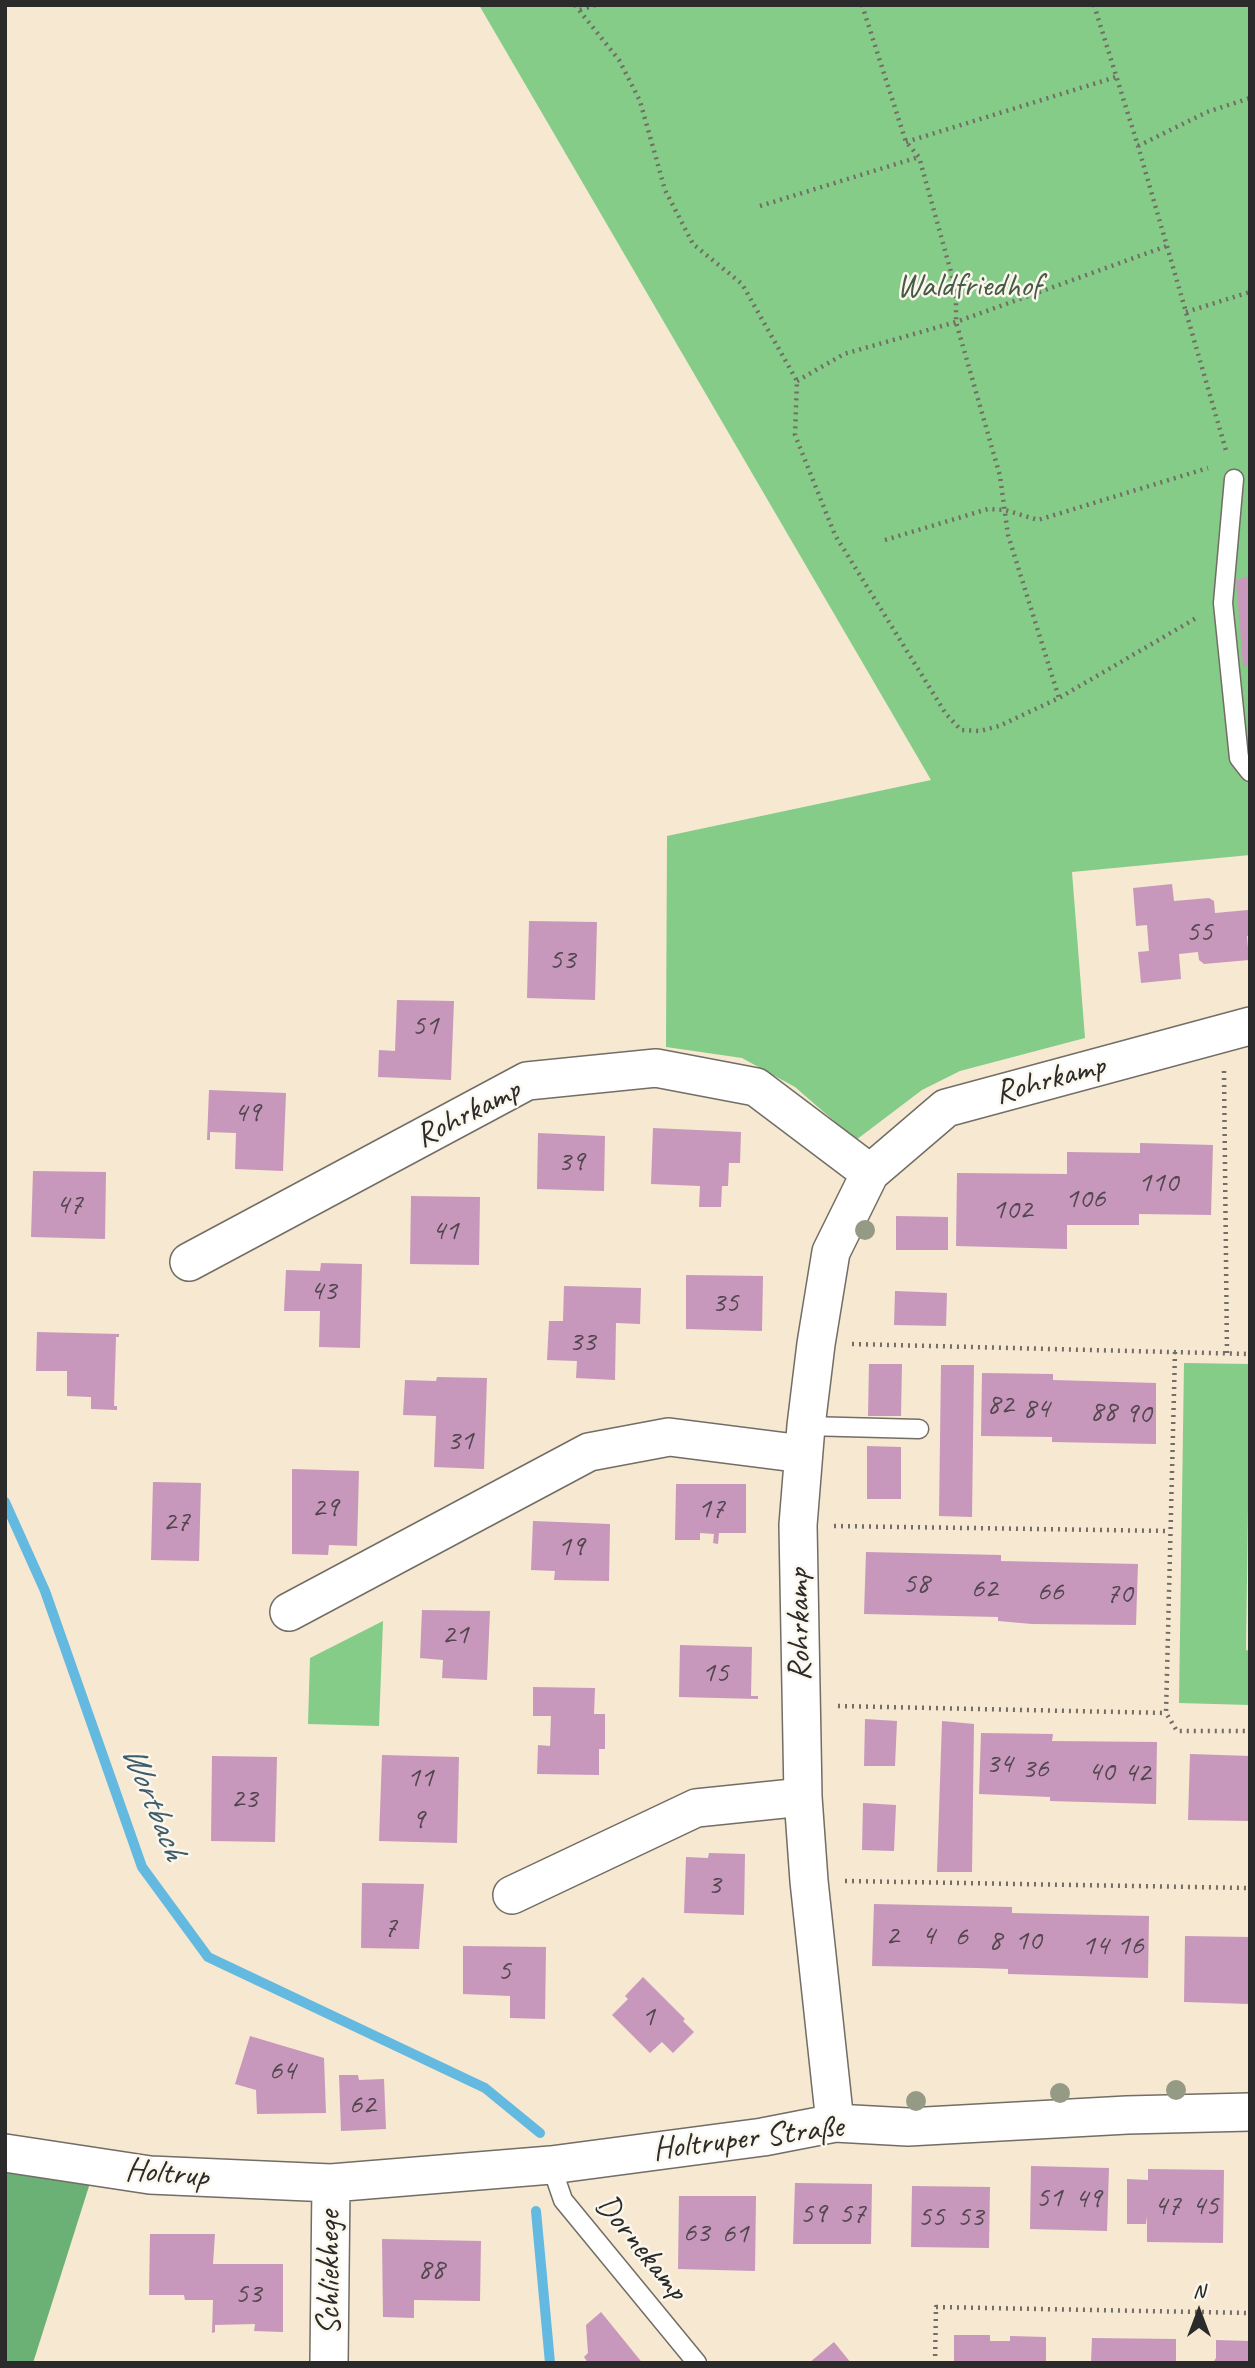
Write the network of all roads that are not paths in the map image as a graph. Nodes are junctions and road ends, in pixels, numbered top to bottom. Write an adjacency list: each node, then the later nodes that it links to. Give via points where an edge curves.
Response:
1 (1232, 470): 2 (lane, via 1223,603 1240,758)
2 (1250, 772)
3 (1237, 1029): 4 (street, Rohrkamp, via 946,1108)
4 (870, 1173): 5 (street, Rohrkamp, via 757,1087 656,1068 527,1081); 7 (street, Rohrkamp, via 831,1252)
5 (190, 1262)
6 (919, 1429): 7 (lane)
7 (804, 1440): 8 (street, via 669,1437 589,1452); 9 (street, Rohrkamp, via 799,1525)
8 (289, 1612)
9 (803, 1797): 10 (street, via 696,1808); 12 (street, Rohrkamp)
10 (512, 1895)
11 (1250, 2112): 12 (street, Holtruper Straße, via 908,2127)
12 (835, 2123): 14 (street, Holtruper Straße)
13 (5, 2153): 15 (street, Holtrup, via 150,2175)
14 (551, 2165): 15 (street, Holtruper Straße); 17 (lane, Dornekamp, via 564,2200)
15 (331, 2183): 16 (street, Schliekhege)
16 (329, 2363)
17 (697, 2363)

